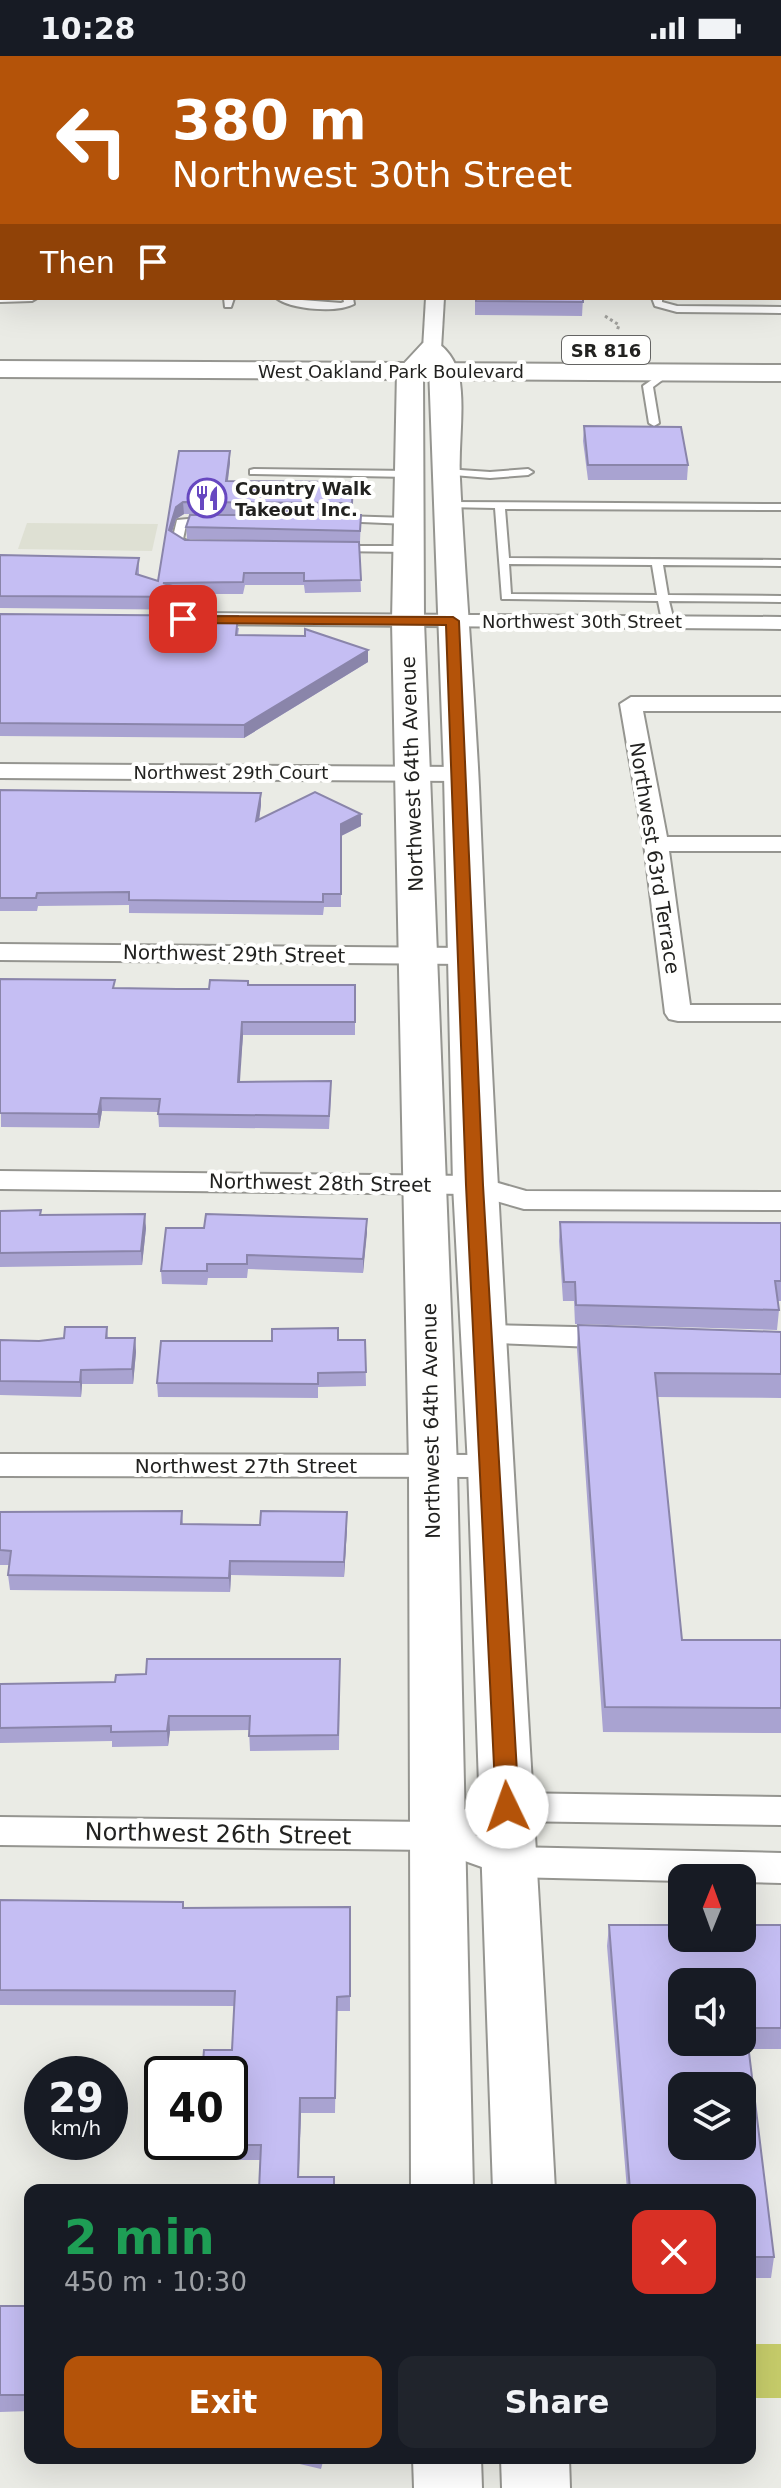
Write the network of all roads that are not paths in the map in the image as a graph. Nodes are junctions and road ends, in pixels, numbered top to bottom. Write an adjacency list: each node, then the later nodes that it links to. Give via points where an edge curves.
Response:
1 (281, 300): 2 (lane, via 341,306)
2 (348, 300)
3 (435, 300): 10 (street)
4 (657, 300): 6 (lane, via 665,308)
5 (727, 300): 6 (lane)
6 (729, 309): 7 (lane)
7 (781, 310)
8 (0, 347): 10 (street, West Oakland Park Boulevard / SR 816)
9 (781, 351): 10 (street, West Oakland Park Boulevard / SR 816)
10 (438, 360): 12 (street, West Oakland Park Boulevard / SR 816); 13 (street, West Oakland Park Boulevard / SR 816); 19 (street)
11 (0, 369): 12 (street, West Oakland Park Boulevard / SR 816)
12 (410, 371): 16 (street, Northwest 64th Avenue)
13 (666, 373): 14 (street, West Oakland Park Boulevard / SR 816); 15 (lane, via 648,386)
14 (781, 373)
15 (654, 423)
16 (409, 465): 18 (lane); 19 (street, via 428,479); 24 (street, Northwest 64th Avenue)
17 (528, 470): 19 (lane)
18 (254, 472)
19 (446, 483): 20 (lane); 34 (street)
20 (500, 506): 21 (lane); 27 (lane)
21 (781, 507)
22 (326, 519): 24 (lane)
23 (216, 520): 25 (lane, via 181,522 180,545)
24 (408, 535): 26 (lane); 33 (street, Northwest 64th Avenue)
25 (202, 547)
26 (327, 549)
27 (503, 561): 28 (lane); 30 (lane, via 506,597)
28 (657, 562): 29 (lane); 30 (lane)
29 (781, 563)
30 (663, 598): 31 (lane); 35 (lane)
31 (781, 599)
32 (174, 619): 33 (street, Northwest 30th Street)
33 (408, 621): 34 (street, Northwest 30th Street); 39 (street, Northwest 64th Avenue)
34 (453, 621): 35 (street, Northwest 30th Street); 40 (street)
35 (668, 621): 36 (street, Northwest 30th Street)
36 (781, 623)
37 (781, 704): 41 (street, Northwest 63rd Terrace, via 631,704)
38 (0, 771): 39 (street, Northwest 29th Court)
39 (412, 774): 40 (street, Northwest 29th Court); 44 (street, Northwest 64th Avenue)
40 (461, 774): 45 (street)
41 (656, 844): 42 (street); 46 (street, Northwest 63rd Terrace, via 678,1013)
42 (781, 844)
43 (0, 952): 44 (street, Northwest 29th Street)
44 (418, 955): 45 (street, Northwest 29th Street); 48 (street, Northwest 64th Avenue)
45 (467, 956): 49 (street)
46 (781, 1013)
47 (0, 1180): 48 (street, Northwest 28th Street)
48 (425, 1184): 49 (street, Northwest 28th Street); 55 (street, Northwest 64th Avenue)
49 (474, 1185): 50 (street, Northwest 28th Street, via 524,1200); 51 (street)
50 (781, 1201)
51 (484, 1335): 52 (street); 54 (street)
52 (644, 1339)
53 (0, 1465): 55 (street, Northwest 27th Street)
54 (492, 1466): 55 (street, Northwest 27th Street); 56 (street)
55 (433, 1467): 59 (street, Northwest 64th Avenue)
56 (507, 1807): 57 (street, Northwest 26th Street); 59 (street, Northwest 26th Street); 60 (street)
57 (781, 1811)
58 (0, 1831): 59 (street, Northwest 26th Street)
59 (435, 1836): 60 (street, Northwest 26th Street); 62 (street, Northwest 64th Avenue)
60 (510, 1862): 61 (street, Northwest 26th Street); 63 (street)
61 (781, 1868)
62 (442, 2184)
63 (524, 2184)
64 (447, 2464): 66 (street)
65 (535, 2464): 67 (street)
66 (448, 2488)
67 (536, 2488)

